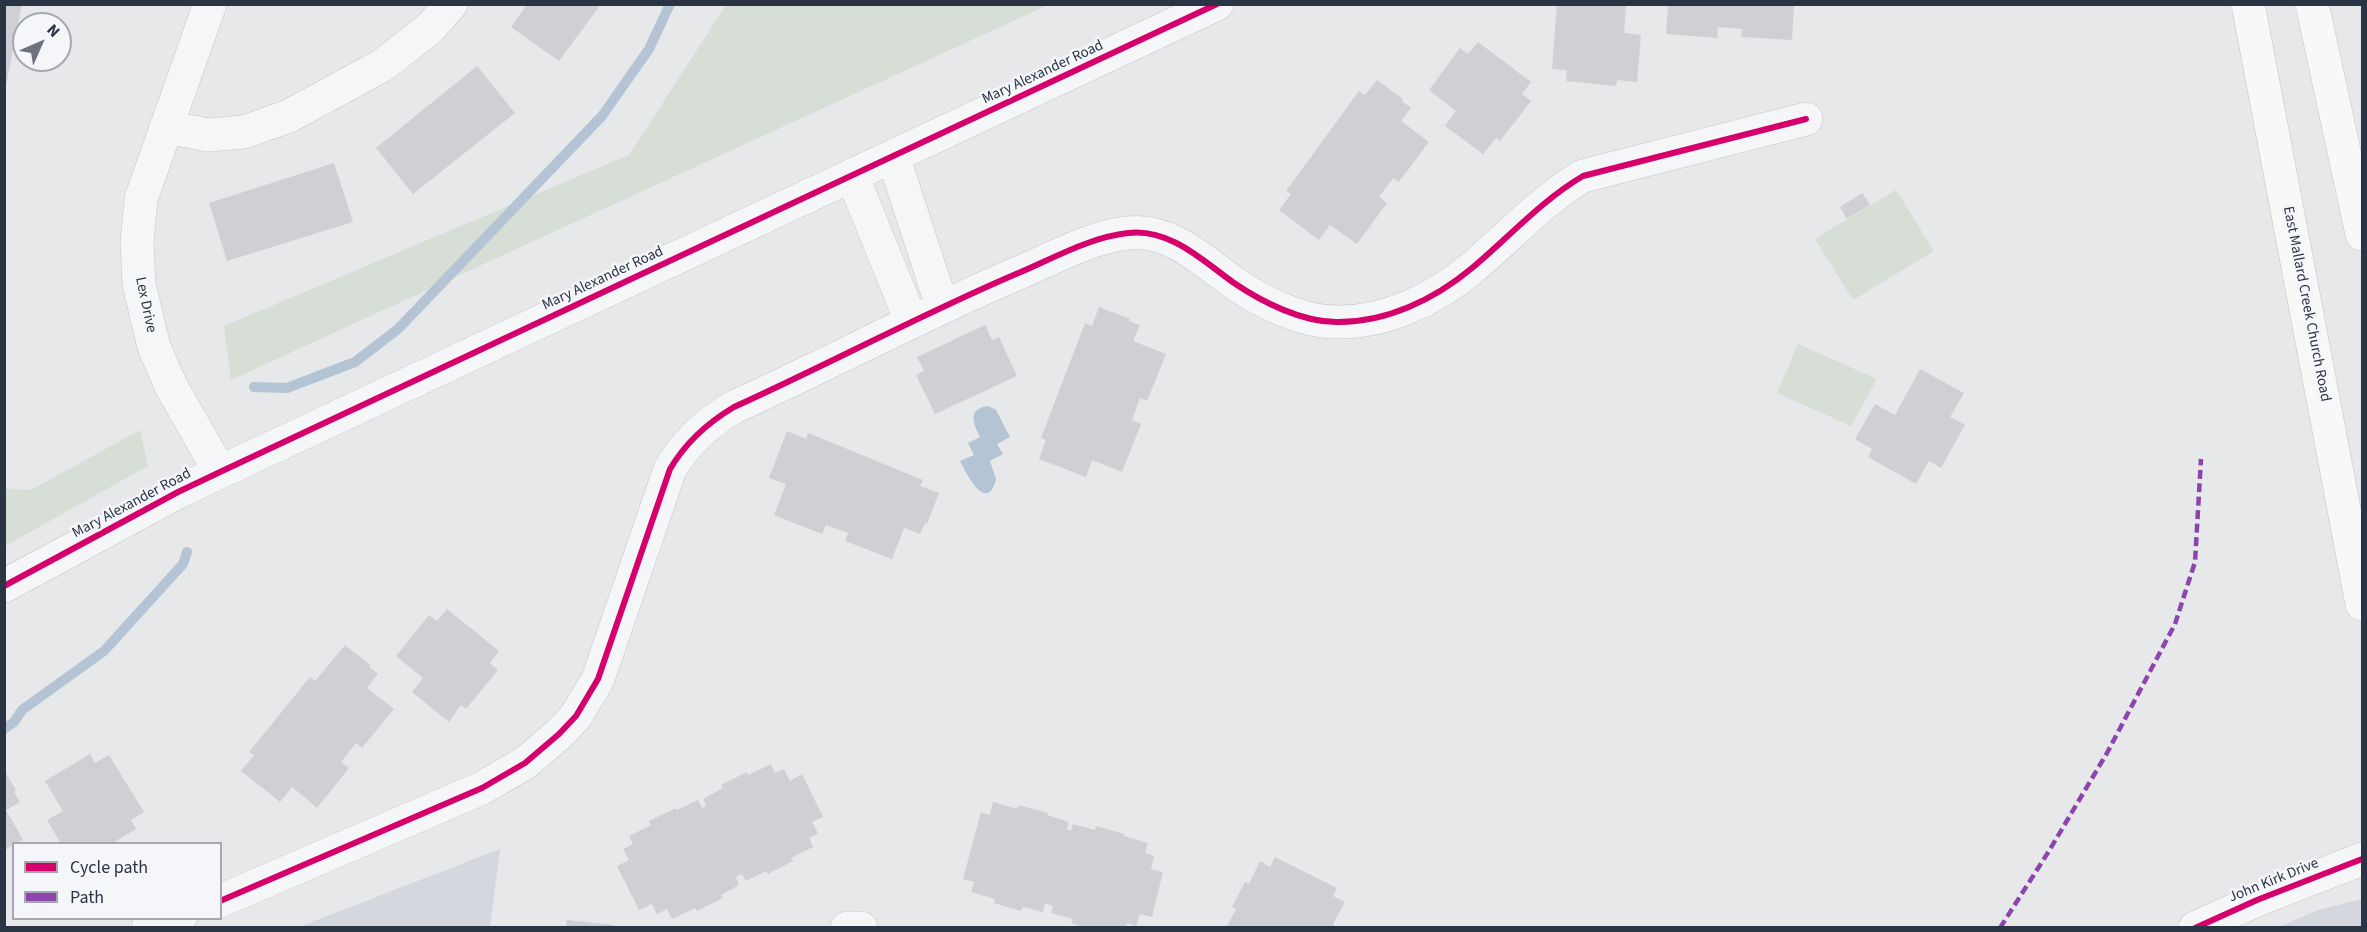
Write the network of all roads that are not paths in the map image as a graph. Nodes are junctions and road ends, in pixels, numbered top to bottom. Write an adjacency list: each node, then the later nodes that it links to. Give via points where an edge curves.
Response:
1 (210, 4): 7 (street, Lex Drive)
2 (451, 4): 7 (street, via 430,28 383,65 289,116 244,132 208,135)
3 (1217, 4): 8 (street, Mary Alexander Road)
4 (2248, 4): 15 (main road, East Mallard Creek Church Road)
5 (2312, 4): 10 (main road)
6 (1806, 118): 11 (street, via 1583,176 1457,280 1407,308 1366,319 1334,322 1281,308 1236,284 1167,238 1132,232 1098,240)
7 (166, 127): 13 (street, Lex Drive, via 141,199 139,284 154,347 171,386)
8 (893, 156): 9 (street, Mary Alexander Road); 11 (street)
9 (852, 176): 12 (street); 13 (street, Mary Alexander Road)
10 (2362, 234)
11 (942, 306): 12 (street)
12 (911, 321): 17 (street, via 734,407 691,440 670,470 597,679 576,716 542,750 482,788)
13 (220, 472): 14 (street, Mary Alexander Road)
14 (4, 586)
15 (2362, 604)
16 (2362, 860): 22 (street, John Kirk Drive)
17 (222, 900)
18 (173, 920): 19 (street)
19 (148, 927)
20 (847, 927): 21 (street)
21 (861, 927)
22 (2195, 927)

